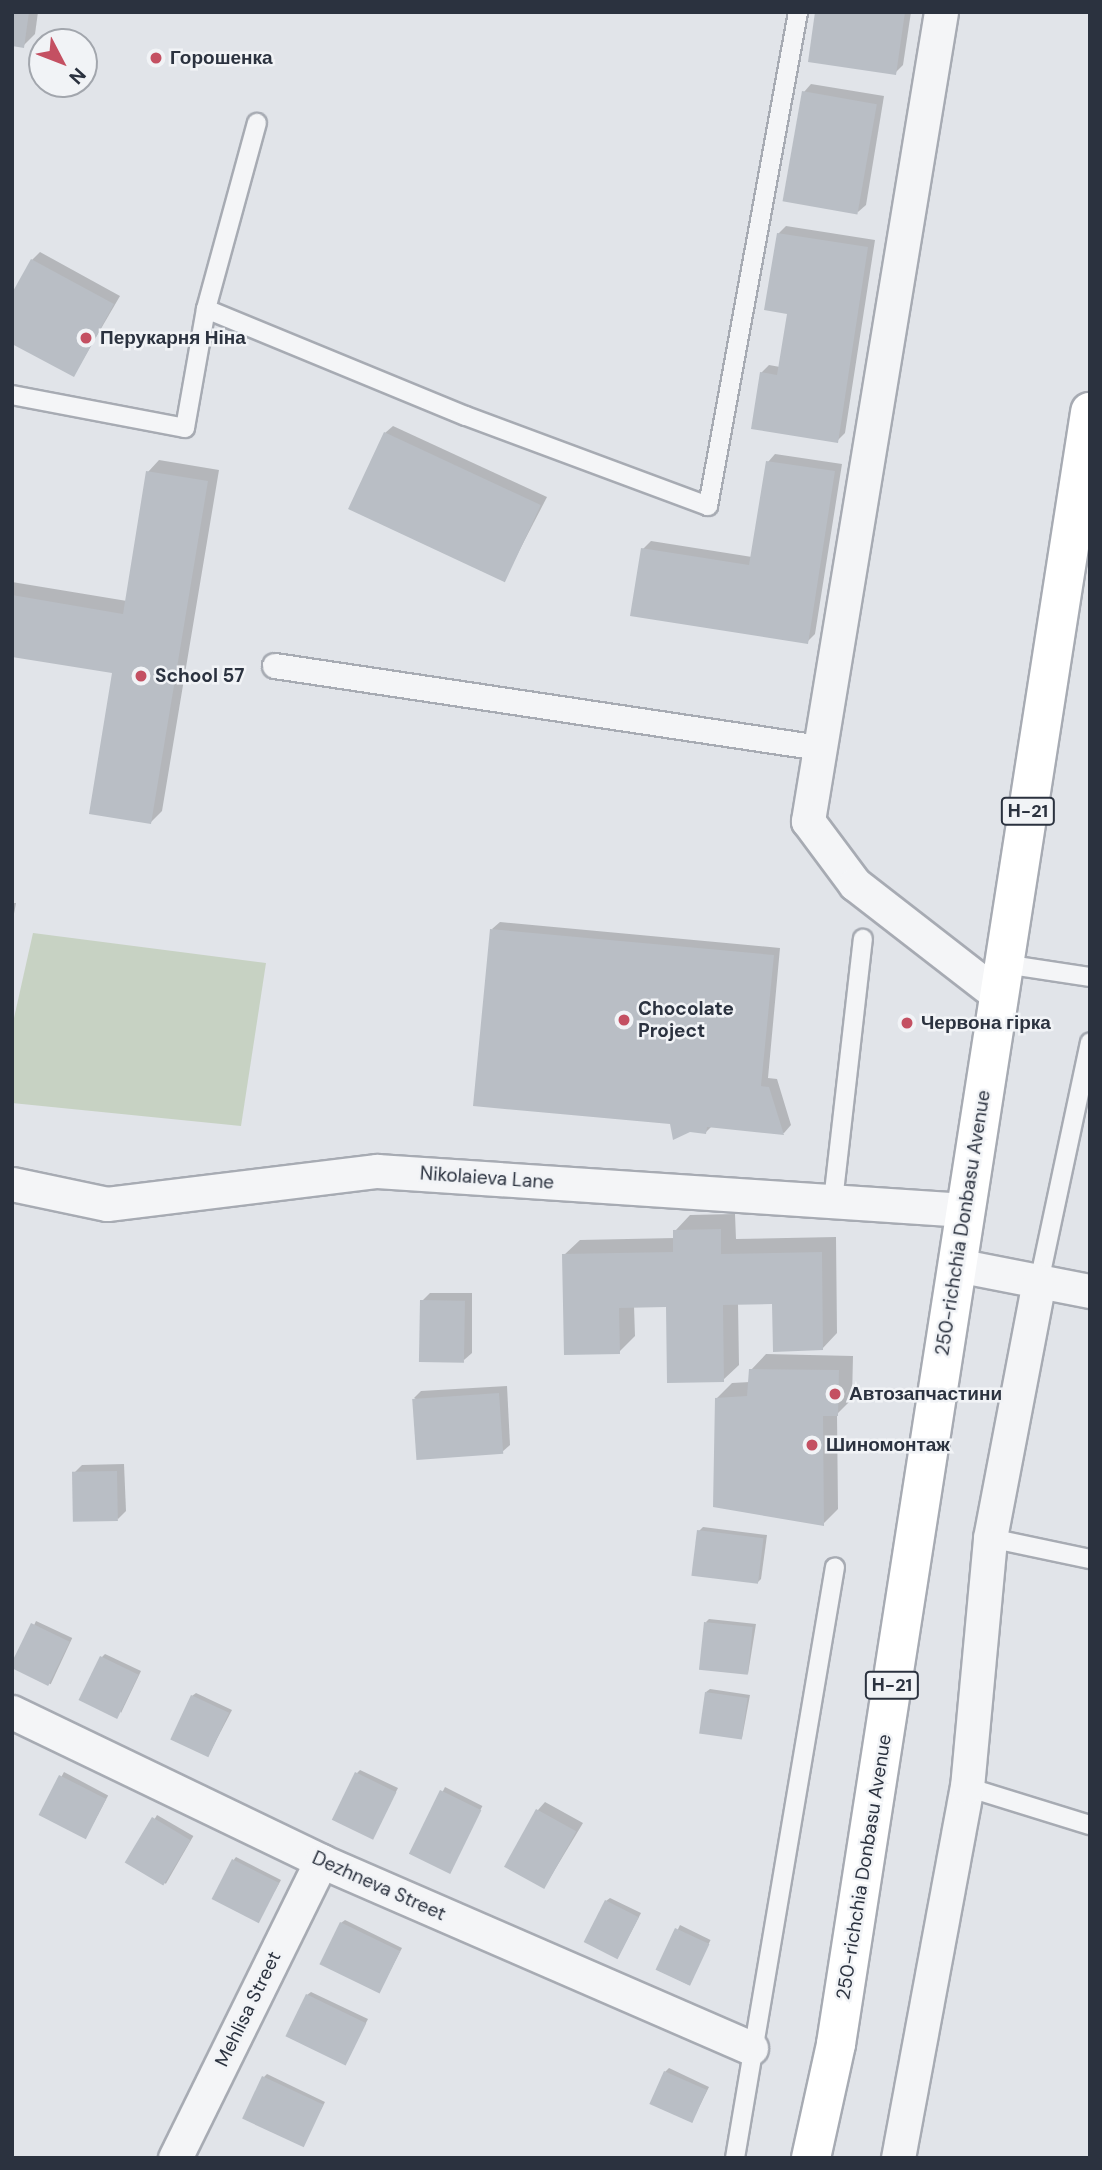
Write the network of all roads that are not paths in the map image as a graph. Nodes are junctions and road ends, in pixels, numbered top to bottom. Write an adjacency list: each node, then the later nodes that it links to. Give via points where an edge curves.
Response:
1 (797, 12): 4 (lane, via 709,506 466,416)
2 (942, 12): 8 (street)
3 (257, 123): 4 (lane)
4 (206, 309): 5 (lane, via 185,428)
5 (12, 395)
6 (1090, 412): 11 (main road, 250-richchia Donbasu Avenue / Н-21)
7 (275, 666): 8 (street)
8 (820, 748): 11 (street, via 808,821 855,884)
9 (863, 939): 14 (lane)
10 (1090, 976): 11 (lane)
11 (1000, 979): 15 (main road, 250-richchia Donbasu Avenue / Н-21)
12 (1090, 1042): 17 (lane)
13 (12, 1184): 14 (street, Nikolaieva Lane, via 107,1204 377,1171)
14 (833, 1201): 15 (street, Nikolaieva Lane)
15 (965, 1210): 16 (main road, 250-richchia Donbasu Avenue / Н-21)
16 (957, 1265): 17 (street); 29 (main road, 250-richchia Donbasu Avenue / Н-21, via 836,2044)
17 (1039, 1282): 18 (street); 19 (street)
18 (1090, 1291)
19 (990, 1538): 20 (lane); 23 (street)
20 (1090, 1559)
21 (835, 1567): 26 (lane, via 776,1932)
22 (12, 1712): 25 (street, Dezhneva Street)
23 (967, 1787): 24 (lane); 30 (street)
24 (1090, 1825)
25 (321, 1860): 26 (street, Dezhneva Street); 27 (street, Mehlisa Street)
26 (751, 2048): 28 (lane)
27 (175, 2158)
28 (735, 2158)
29 (811, 2158)
30 (898, 2158)

